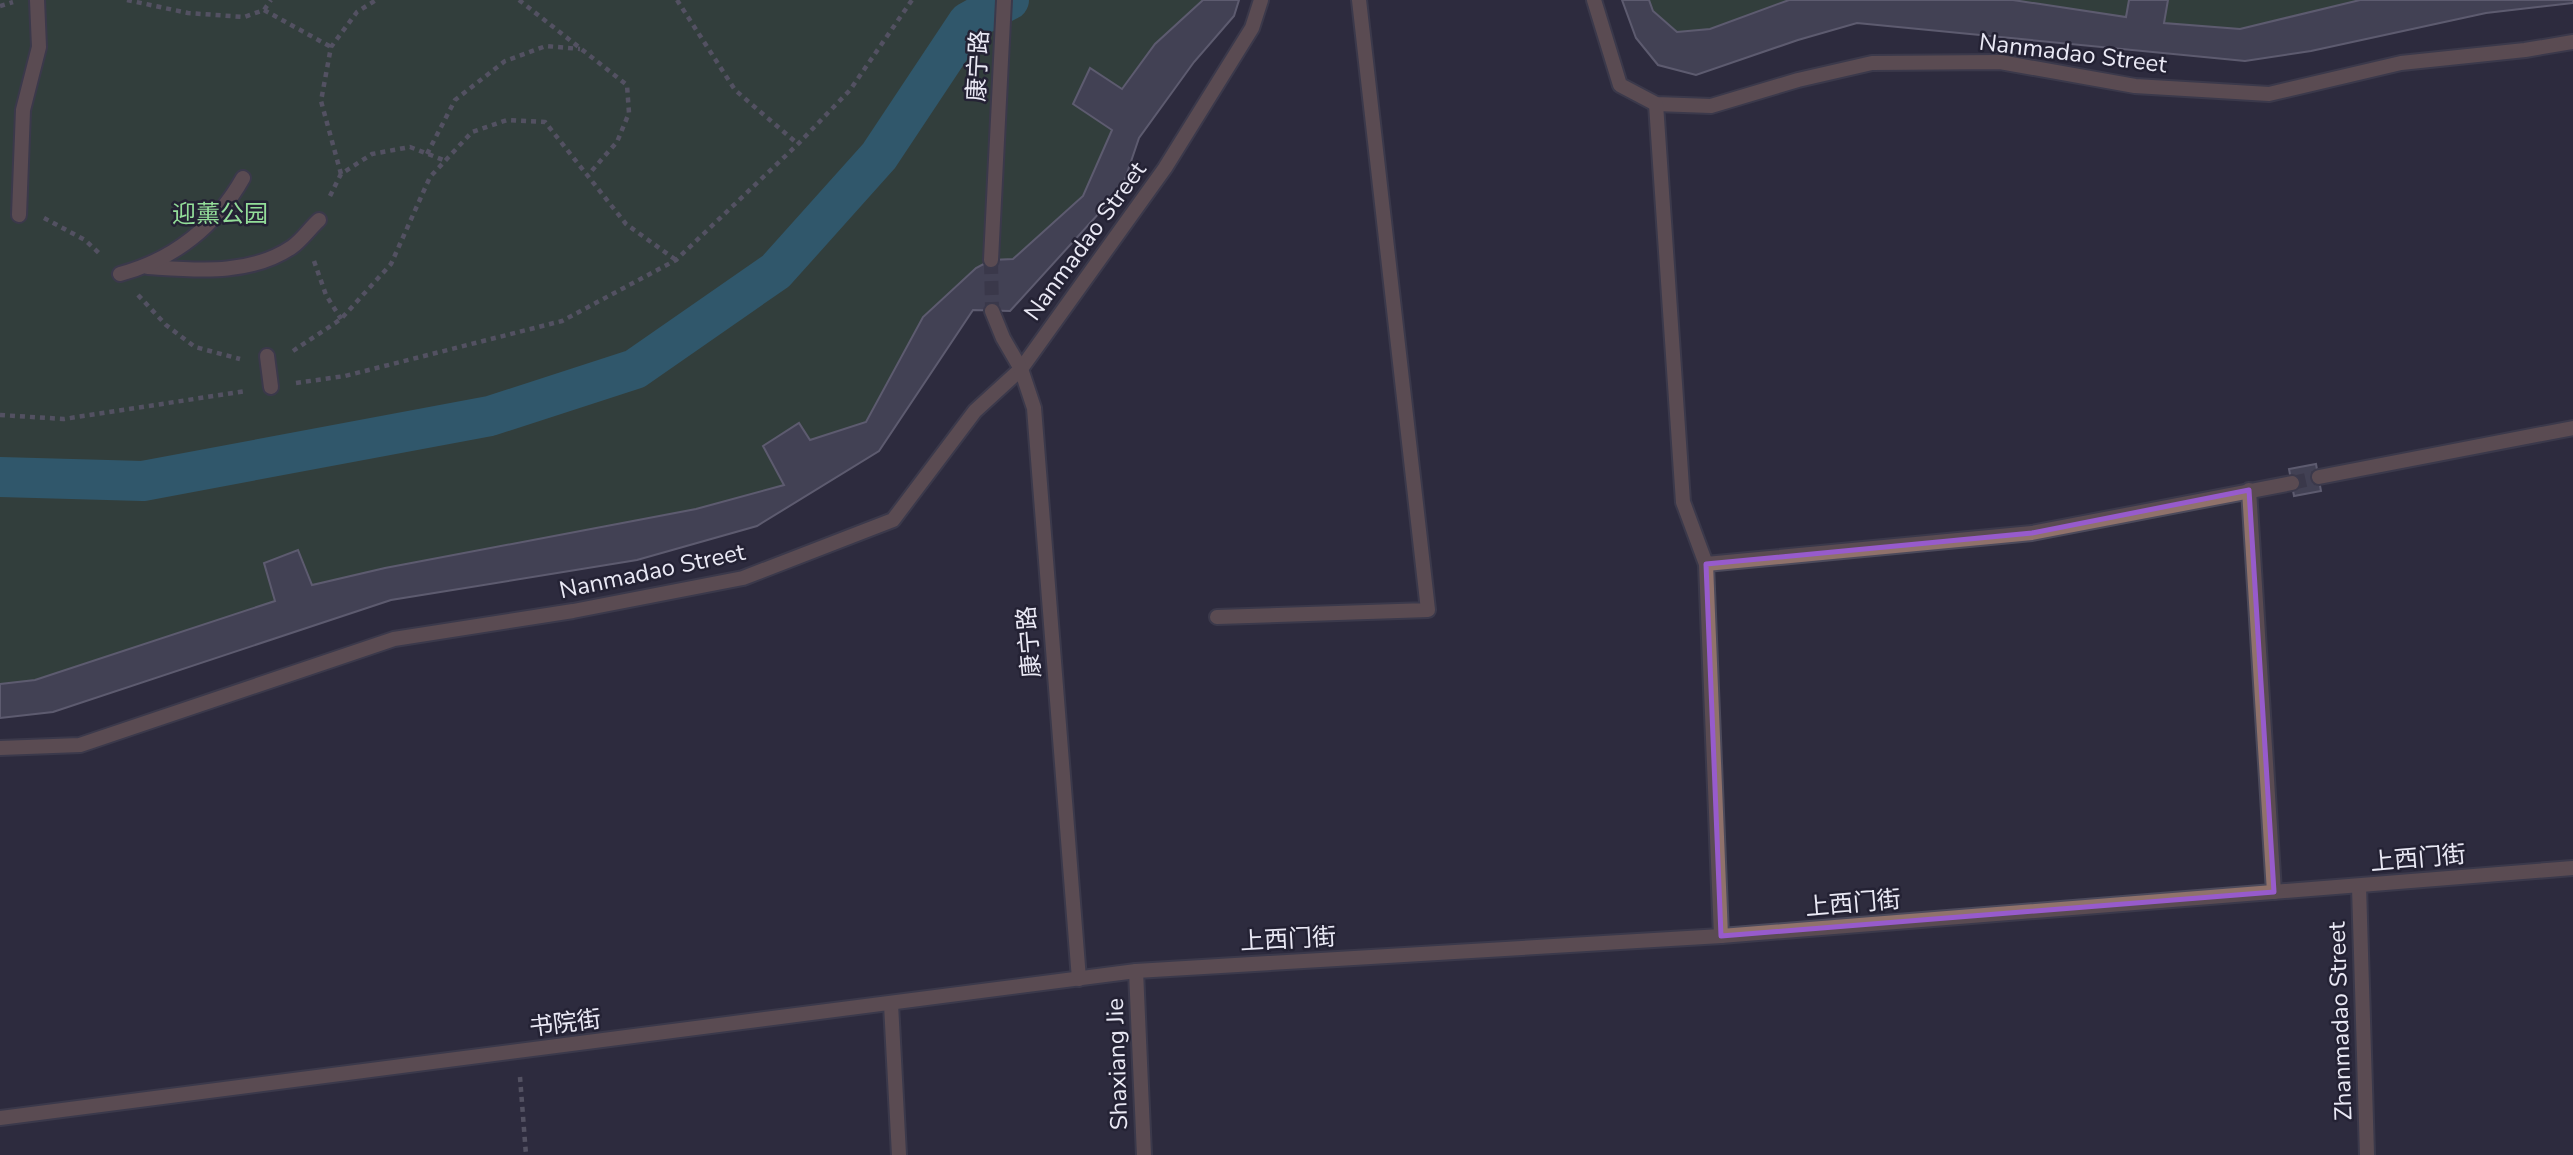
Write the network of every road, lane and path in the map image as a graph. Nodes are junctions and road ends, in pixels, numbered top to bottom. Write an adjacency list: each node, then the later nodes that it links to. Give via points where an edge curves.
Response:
1 (37, 0): 23 (street, via 39,47 23,110)
2 (127, 0): 12 (path, via 188,13 244,18)
3 (271, 0): 12 (path)
4 (376, 0): 14 (path, via 356,12)
5 (519, 0): 15 (path)
6 (677, 0): 17 (path, via 735,90)
7 (912, 0): 17 (path, via 850,90)
8 (1004, 0): 26 (street, 康宁路)
9 (1261, 0): 32 (street, Nanmadao Street, via 1252,28 1166,168)
10 (1359, 0): 40 (street, via 1428,610)
11 (1594, 0): 16 (street, Nanmadao Street, via 1620,85)
12 (264, 10): 14 (path)
13 (2573, 42): 16 (street, Nanmadao Street, via 2401,63 2269,94 2135,86 2000,62 1872,63 1711,106)
14 (331, 47): 20 (path, via 321,101)
15 (580, 49): 18 (path, via 546,46 505,61 455,100); 21 (path, via 627,85 629,113 617,142)
16 (1656, 104): 39 (street, via 1683,502)
17 (798, 144): 25 (path)
18 (427, 153): 19 (path); 20 (path, via 410,147 372,154)
19 (446, 161): 21 (path, via 472,132 507,120 545,122); 30 (path, via 430,177 391,264)
20 (341, 174): 24 (path)
21 (588, 175): 25 (path, via 626,224)
22 (243, 178): 27 (street, via 232,199 201,232)
23 (19, 215): 28 (path, via 46,219 85,240)
24 (318, 220): 27 (street, via 293,247 256,264 210,271); 30 (path, via 313,257 326,295)
25 (676, 260): 33 (path, via 562,321 345,376)
26 (992, 260)
27 (148, 267): 28 (street)
28 (120, 274): 31 (path, via 166,325 195,347 246,360)
29 (992, 311): 32 (street, 康宁路)
30 (341, 319): 31 (path, via 294,351)
31 (267, 356): 33 (street)
32 (1021, 369): 41 (street, Nanmadao Street, via 975,411 893,520 743,578 394,639 80,745); 47 (street, 康宁路, via 1034,408)
33 (271, 387): 34 (path, via 64,419)
34 (0, 415)
35 (2573, 428): 36 (street)
36 (2319, 477)
37 (2292, 483): 38 (street)
38 (2249, 490): 39 (street, via 2032,533); 44 (street)
39 (1706, 564): 45 (street)
40 (1217, 617)
41 (0, 748)
42 (2573, 868): 43 (street, 上西门街)
43 (2359, 886): 44 (street, 上西门街); 54 (street, Zhanmadao Street)
44 (2274, 892): 45 (street, 上西门街)
45 (1721, 936): 46 (street, 上西门街)
46 (1136, 971): 47 (street, 书院街); 53 (street, Shaxiang Jie)
47 (1079, 979): 48 (street, 书院街)
48 (891, 1004): 49 (street, 书院街); 52 (street)
49 (518, 1052): 50 (street, 书院街); 51 (path)
50 (0, 1118)
51 (526, 1155)
52 (899, 1155)
53 (1144, 1155)
54 (2367, 1155)

